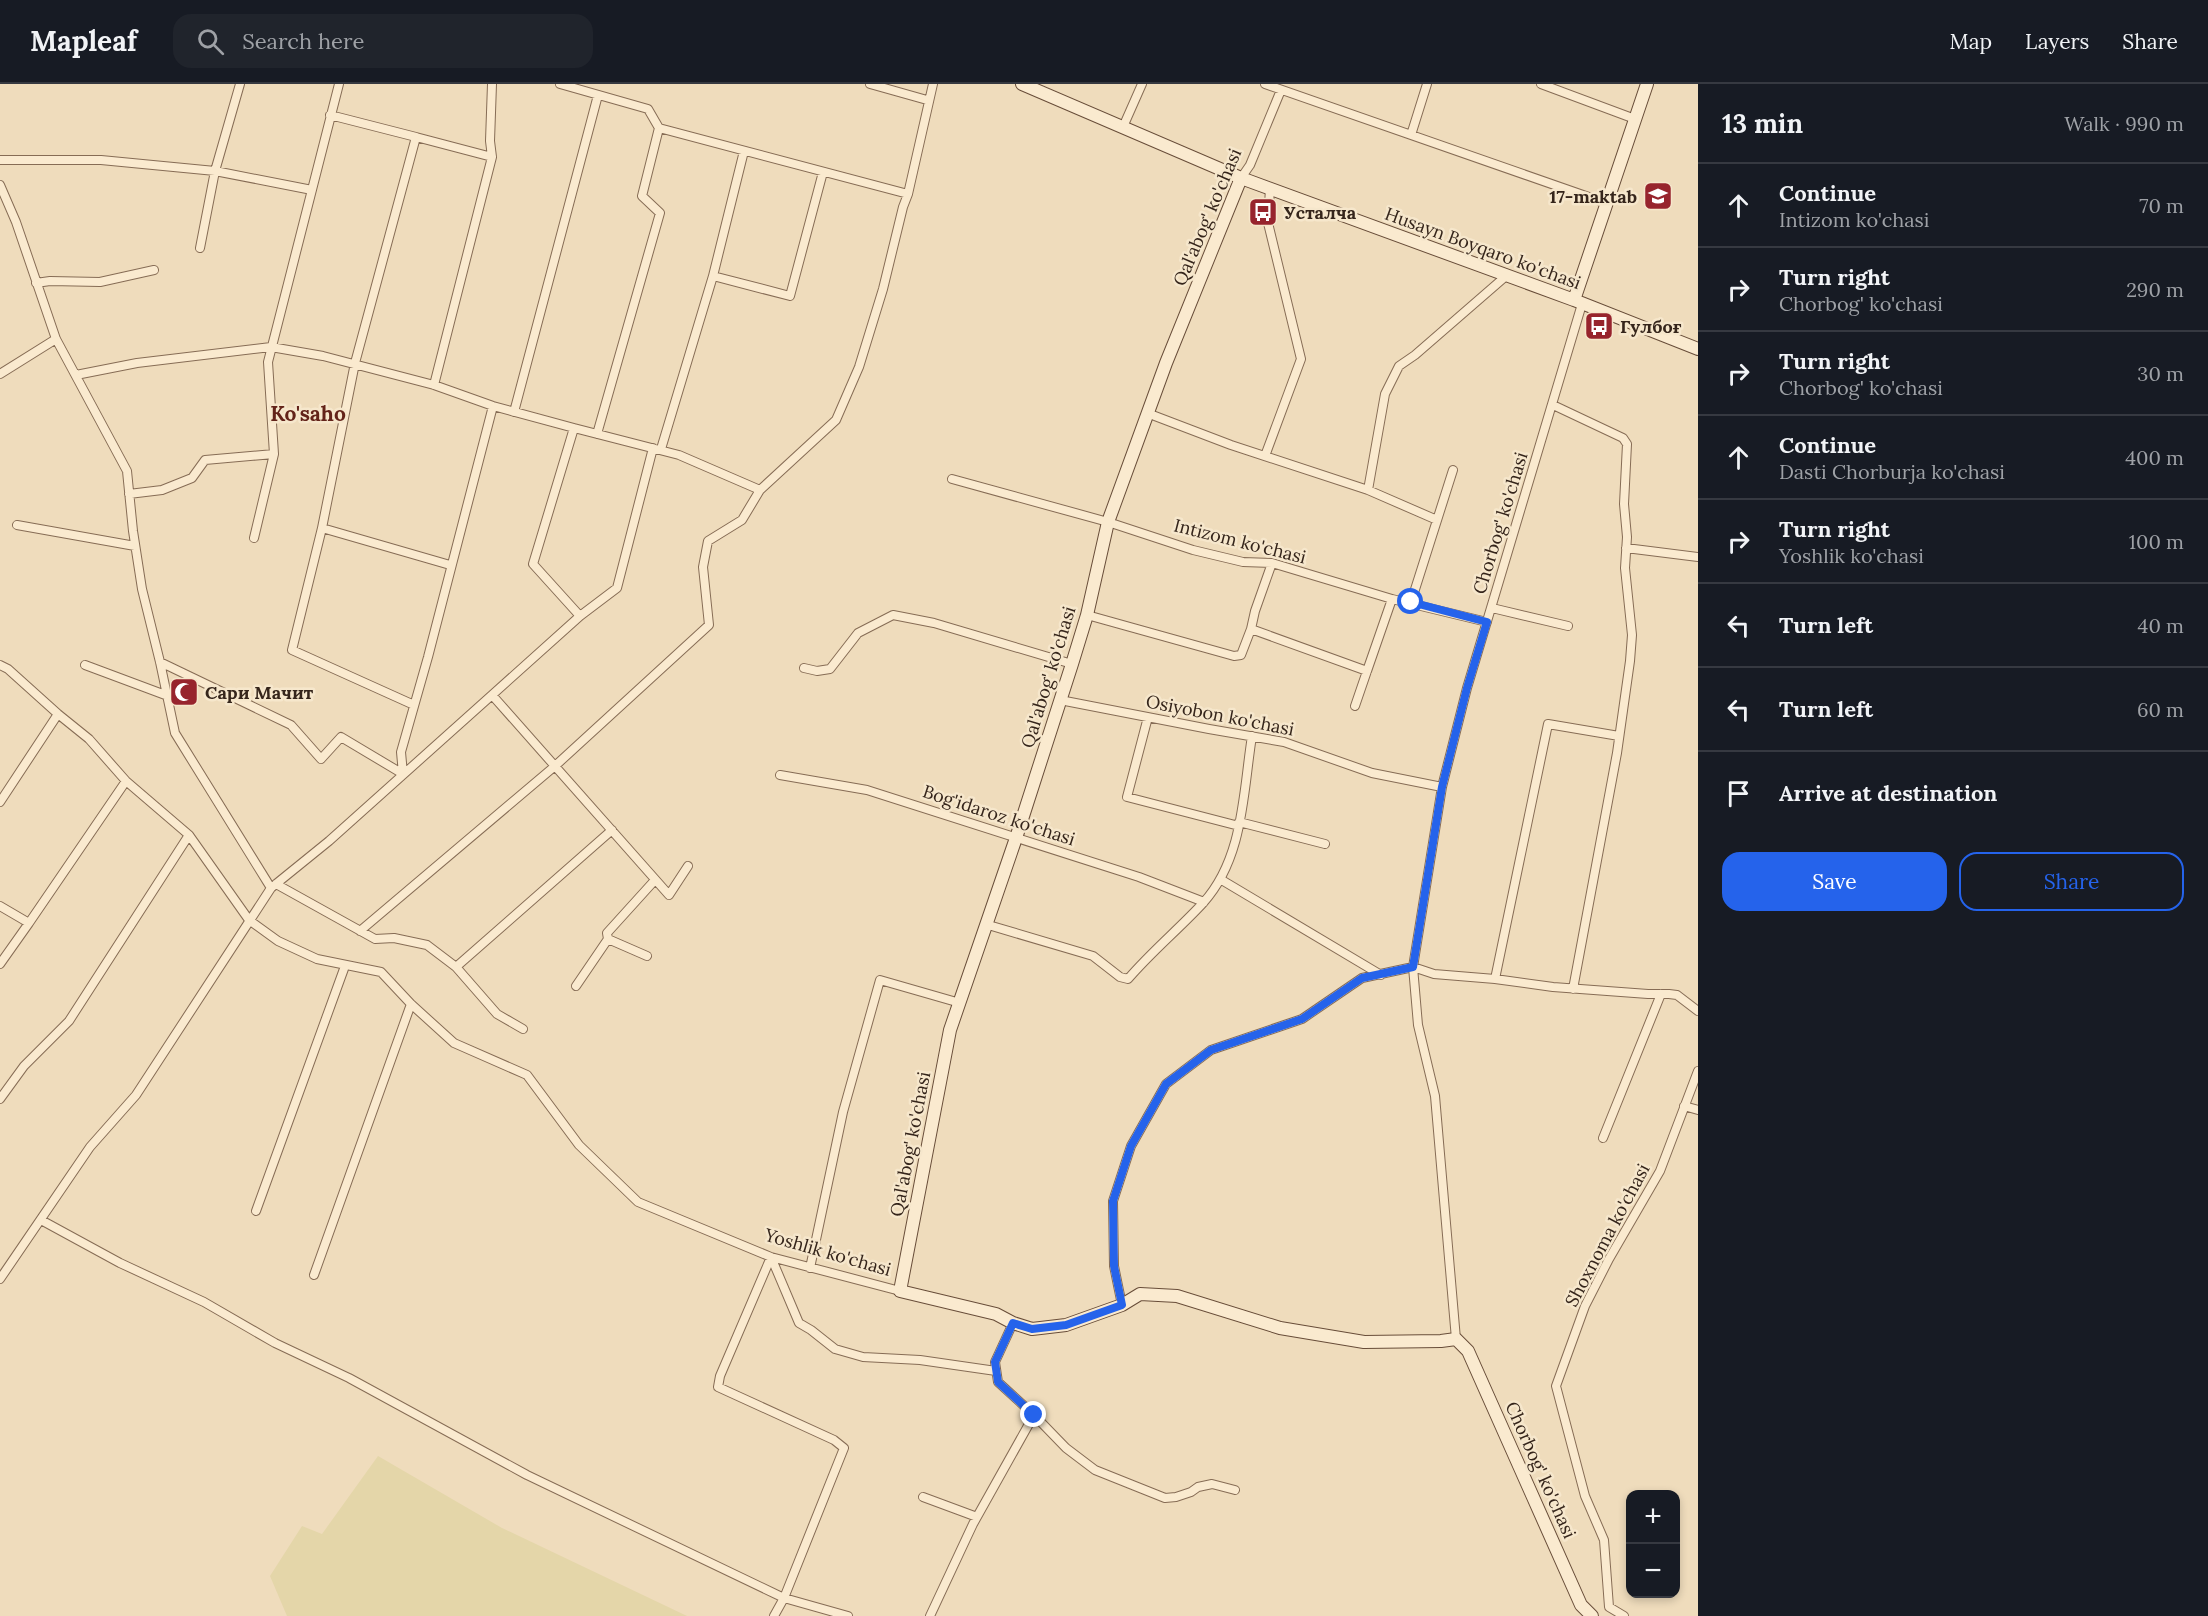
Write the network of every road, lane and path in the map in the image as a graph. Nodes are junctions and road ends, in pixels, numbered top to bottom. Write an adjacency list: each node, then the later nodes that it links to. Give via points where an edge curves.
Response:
1 (240, 84): 25 (street)
2 (339, 84): 16 (street)
3 (492, 84): 23 (street)
4 (560, 84): 14 (street)
5 (870, 84): 15 (street)
6 (933, 84): 15 (street)
7 (1022, 84): 18 (street, Husayn Boyqaro ko'chasi)
8 (1142, 84): 18 (street)
9 (1265, 84): 13 (street)
10 (1427, 84): 20 (street)
11 (1541, 84): 17 (street)
12 (1647, 84): 17 (street)
13 (1281, 90): 20 (street); 27 (street, Qal'abog' ko'chasi)
14 (598, 95): 19 (street, via 648,109); 48 (street)
15 (927, 100): 31 (street)
16 (330, 115): 21 (street); 30 (street)
17 (1635, 119): 32 (street)
18 (1123, 127): 27 (street, Husayn Boyqaro ko'chasi)
19 (659, 128): 22 (street); 51 (street, via 642,196 660,213)
20 (1411, 135): 32 (street)
21 (416, 137): 23 (street); 42 (street)
22 (744, 151): 26 (street); 35 (street)
23 (492, 157): 45 (street)
24 (0, 160): 25 (street, via 101,160)
25 (215, 171): 30 (street); 33 (street)
26 (823, 172): 31 (street); 35 (street, via 790,296)
27 (1241, 178): 29 (street, Husayn Boyqaro ko'chasi); 49 (street, Qal'abog' ko'chasi)
28 (0, 184): 37 (street)
29 (1270, 188): 36 (street, Husayn Boyqaro ko'chasi); 54 (street, via 1268,223 1301,359)
30 (312, 190): 40 (street)
31 (908, 194): 57 (street, via 859,367 836,420)
32 (1606, 203): 38 (street)
33 (200, 248)
34 (154, 270): 37 (street, via 100,282)
35 (713, 276): 52 (street)
36 (1506, 276): 38 (street, Husayn Boyqaro ko'chasi); 58 (street, via 1399,366 1385,394)
37 (36, 282): 39 (street)
38 (1578, 302): 41 (street, Husayn Boyqaro ko'chasi); 46 (street, Сhorbog' ko'chasi)
39 (56, 339): 43 (street); 44 (street)
40 (271, 347): 42 (street); 44 (street, via 137,363); 53 (street, via 268,362)
41 (1698, 349)
42 (355, 363): 45 (street); 63 (street)
43 (0, 374)
44 (76, 375): 59 (street, via 127,471)
45 (434, 385): 47 (street)
46 (1553, 405): 66 (street, via 1623,438 1627,444); 72 (street, Сhorbog' ko'chasi)
47 (493, 406): 48 (street); 69 (street)
48 (514, 412): 50 (street)
49 (1147, 413): 54 (street); 61 (street, Qal'abog' ko'chasi)
50 (574, 428): 51 (street); 74 (street, via 534,564)
51 (597, 434): 52 (street)
52 (657, 449): 57 (street, via 701,463); 74 (street, via 617,588)
53 (274, 454): 59 (street, via 205,460 192,478 162,490); 64 (street)
54 (1265, 456): 58 (street)
55 (1453, 470): 60 (street)
56 (952, 479): 61 (street, Intizom ko'chasi)
57 (760, 490): 93 (street, via 742,520 708,541 703,567 709,625)
58 (1368, 490): 60 (street)
59 (129, 494): 65 (street)
60 (1437, 520): 71 (street)
61 (1108, 522): 68 (street, Intizom ko'chasi, via 1193,550 1243,562); 73 (street, Qal'abog' ko'chasi)
62 (16, 525): 65 (street)
63 (322, 528): 69 (street); 87 (street, via 292,650)
64 (254, 538)
65 (135, 546): 78 (street)
66 (1626, 548): 67 (street); 92 (street, via 1632,636)
67 (1698, 557)
68 (1272, 563): 70 (street, Intizom ko'chasi); 77 (street)
69 (450, 565): 87 (street)
70 (1392, 599): 71 (street, Intizom ko'chasi); 83 (street)
71 (1411, 602): 75 (street, Intizom ko'chasi)
72 (1492, 608): 75 (street, Сhorbog' ko'chasi); 76 (street)
73 (1087, 615): 77 (street, via 1234,656 1241,656); 79 (street, Qal'abog' ko'chasi)
74 (580, 616): 84 (street)
75 (1487, 622): 97 (street, Сhorbog' ko'chasi)
76 (1568, 626)
77 (1251, 629): 83 (street)
78 (160, 662): 85 (street); 94 (street, via 291,725 321,759 341,737)
79 (1072, 664): 82 (street, via 934,622 893,615 858,633 830,669); 86 (street, Qal'abog' ko'chasi)
80 (0, 665): 89 (street, Yoshlik ko'chasi)
81 (85, 665): 85 (street)
82 (804, 668)
83 (1367, 671): 88 (street)
84 (492, 695): 93 (street); 94 (street)
85 (168, 696): 107 (street, via 175,733)
86 (1060, 700): 90 (street, Osiyobon ko'chasi); 102 (street, Qal'abog' ko'chasi)
87 (414, 705): 94 (street, via 401,752)
88 (1355, 706)
89 (58, 714): 96 (street, Yoshlik ko'chasi, via 89,739); 98 (street)
90 (1148, 717): 91 (street, Osiyobon ko'chasi); 99 (street, via 1127,797)
91 (1252, 736): 97 (street, Osiyobon ko'chasi, via 1284,741 1372,773); 99 (street)
92 (1619, 736): 121 (street, via 1548,724); 123 (street)
93 (555, 766): 100 (street); 113 (street)
94 (403, 774): 107 (street)
95 (780, 775): 102 (street, Bog'idaroz ko'chasi, via 867,790)
96 (126, 781): 101 (street, Yoshlik ko'chasi); 111 (street)
97 (1442, 787): 119 (street, Сhorbog' ko'chasi)
98 (0, 802)
99 (1239, 824): 103 (street); 105 (street, via 1237,840)
100 (612, 830): 106 (street); 118 (street)
101 (189, 835): 110 (street, Yoshlik ko'chasi); 130 (street, via 69,1021 24,1066)
102 (1017, 838): 108 (street, Bog'idaroz ko'chasi); 112 (street, Qal'abog' ko'chasi)
103 (1325, 844)
104 (688, 866): 106 (street, via 669,895)
105 (1220, 879): 108 (street); 120 (street)
106 (655, 880): 114 (street, via 607,933)
107 (273, 886): 110 (street); 113 (street)
108 (1204, 902): 112 (street, via 1128,979 1093,956)
109 (0, 906): 111 (street)
110 (249, 920): 117 (street, Yoshlik ko'chasi, via 278,941 317,959); 135 (street, via 136,1095 90,1147)
111 (28, 923): 116 (street)
112 (985, 924): 125 (street, Qal'abog' ko'chasi)
113 (360, 930): 118 (street, via 375,939 394,938 427,945)
114 (608, 939): 115 (street); 122 (street)
115 (647, 956)
116 (0, 964)
117 (345, 966): 126 (street, Yoshlik ko'chasi, via 381,972); 134 (street)
118 (456, 967): 128 (street, via 497,1014)
119 (1413, 967): 120 (street); 121 (street, via 1434,974); 143 (street, Сhorbog' ko'chasi, via 1418,1025 1435,1096)
120 (1381, 975): 141 (street, via 1362,978 1302,1019 1211,1050 1166,1084 1131,1146 1113,1201 1114,1266)
121 (1495, 979): 123 (street)
122 (576, 986)
123 (1573, 989): 124 (street)
124 (1661, 994): 127 (street, via 1677,995); 133 (street)
125 (960, 1003): 137 (street, via 880,980 843,1112); 140 (street, Qal'abog' ko'chasi, via 950,1030)
126 (411, 1004): 136 (street, Yoshlik ko'chasi, via 454,1043 527,1075 579,1144 638,1202); 138 (street)
127 (1698, 1011)
128 (523, 1029)
129 (1698, 1071): 131 (street, Shoxnoma ko'chasi)
130 (0, 1099)
131 (1684, 1106): 132 (street); 154 (street, Shoxnoma ko'chasi, via 1660,1172 1585,1306 1557,1386 1585,1496 1604,1540 1609,1607)
132 (1698, 1110)
133 (1603, 1138)
134 (256, 1211)
135 (41, 1220): 139 (street); 149 (street, via 349,1378 527,1475)
136 (771, 1257): 137 (street, Yoshlik ko'chasi); 144 (street, via 799,1323 835,1349 863,1357); 149 (street, via 718,1387 844,1448)
137 (810, 1268): 140 (street, Yoshlik ko'chasi)
138 (314, 1275)
139 (0, 1279)
140 (900, 1291): 142 (street, Yoshlik ko'chasi, via 996,1314)
141 (1122, 1305): 142 (street, Yoshlik ko'chasi, via 1066,1325 1032,1329); 143 (street, Yoshlik ko'chasi, via 1140,1294 1177,1296 1280,1328 1364,1342)
142 (1013, 1323): 144 (street, via 995,1362)
143 (1456, 1339): 153 (street, Chorbog' ko'chasi, via 1468,1351 1581,1605)
144 (996, 1371): 145 (street, via 998,1382)
145 (1034, 1415): 146 (street, via 1066,1448 1095,1470 1165,1498 1212,1484); 148 (street)
146 (1235, 1490)
147 (922, 1497): 148 (street)
148 (977, 1517): 152 (street)
149 (784, 1598): 150 (street); 151 (street)
150 (774, 1616)
151 (848, 1616)
152 (930, 1616)
153 (1592, 1616)
154 (1624, 1616)

